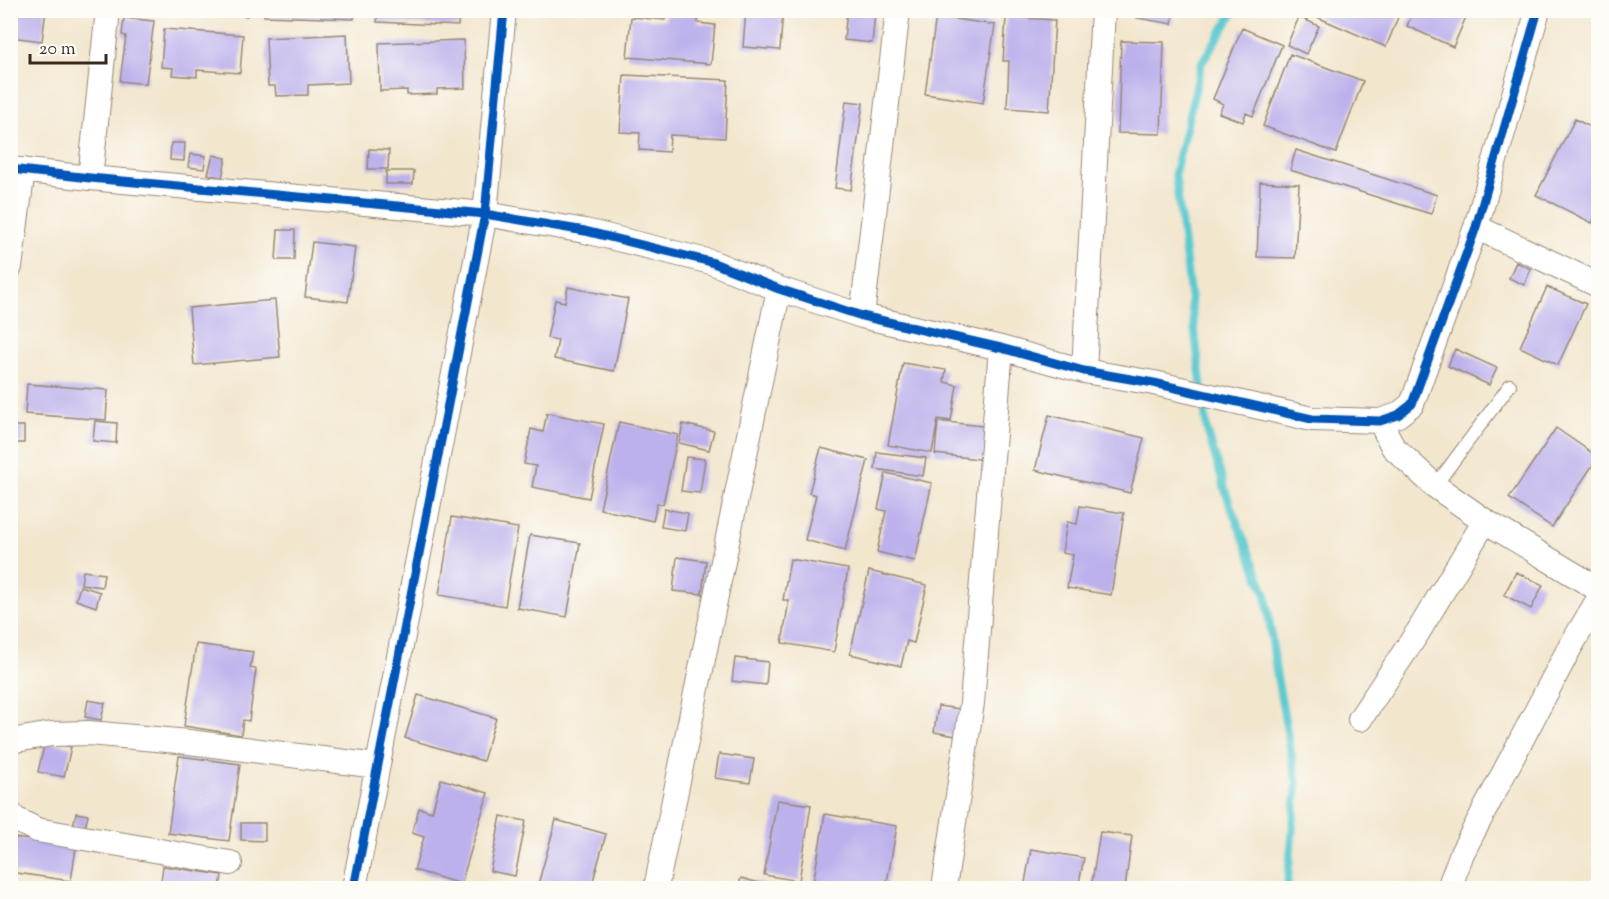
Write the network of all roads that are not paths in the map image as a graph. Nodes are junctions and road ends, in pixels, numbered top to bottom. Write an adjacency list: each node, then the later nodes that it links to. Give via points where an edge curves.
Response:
1 (108, 10): 7 (street)
2 (504, 10): 8 (street)
3 (898, 10): 13 (street)
4 (1103, 10): 15 (street)
5 (1538, 10): 9 (street)
6 (17, 170): 7 (street); 10 (street)
7 (90, 178): 8 (street)
8 (485, 214): 12 (street, via 585,231 711,262); 24 (street)
9 (1476, 227): 11 (street); 17 (street, via 1412,404 1398,415)
10 (10, 267)
11 (1599, 285)
12 (779, 289): 13 (street); 28 (street)
13 (862, 316): 14 (street)
14 (1001, 348): 15 (street); 29 (street, via 972,703)
15 (1084, 371): 17 (street, via 1312,419)
16 (1510, 385): 18 (lane)
17 (1380, 421): 18 (street, via 1393,447)
18 (1435, 486): 19 (street)
19 (1485, 521): 20 (street); 22 (street)
20 (1599, 589)
21 (1599, 600): 30 (street, via 1569,649 1462,853)
22 (1360, 719)
23 (10, 741): 24 (street, via 89,733)
24 (377, 766): 27 (street)
25 (10, 813): 26 (street, via 37,830)
26 (230, 863)
27 (354, 888)
28 (656, 888)
29 (944, 888)
30 (1449, 888)

